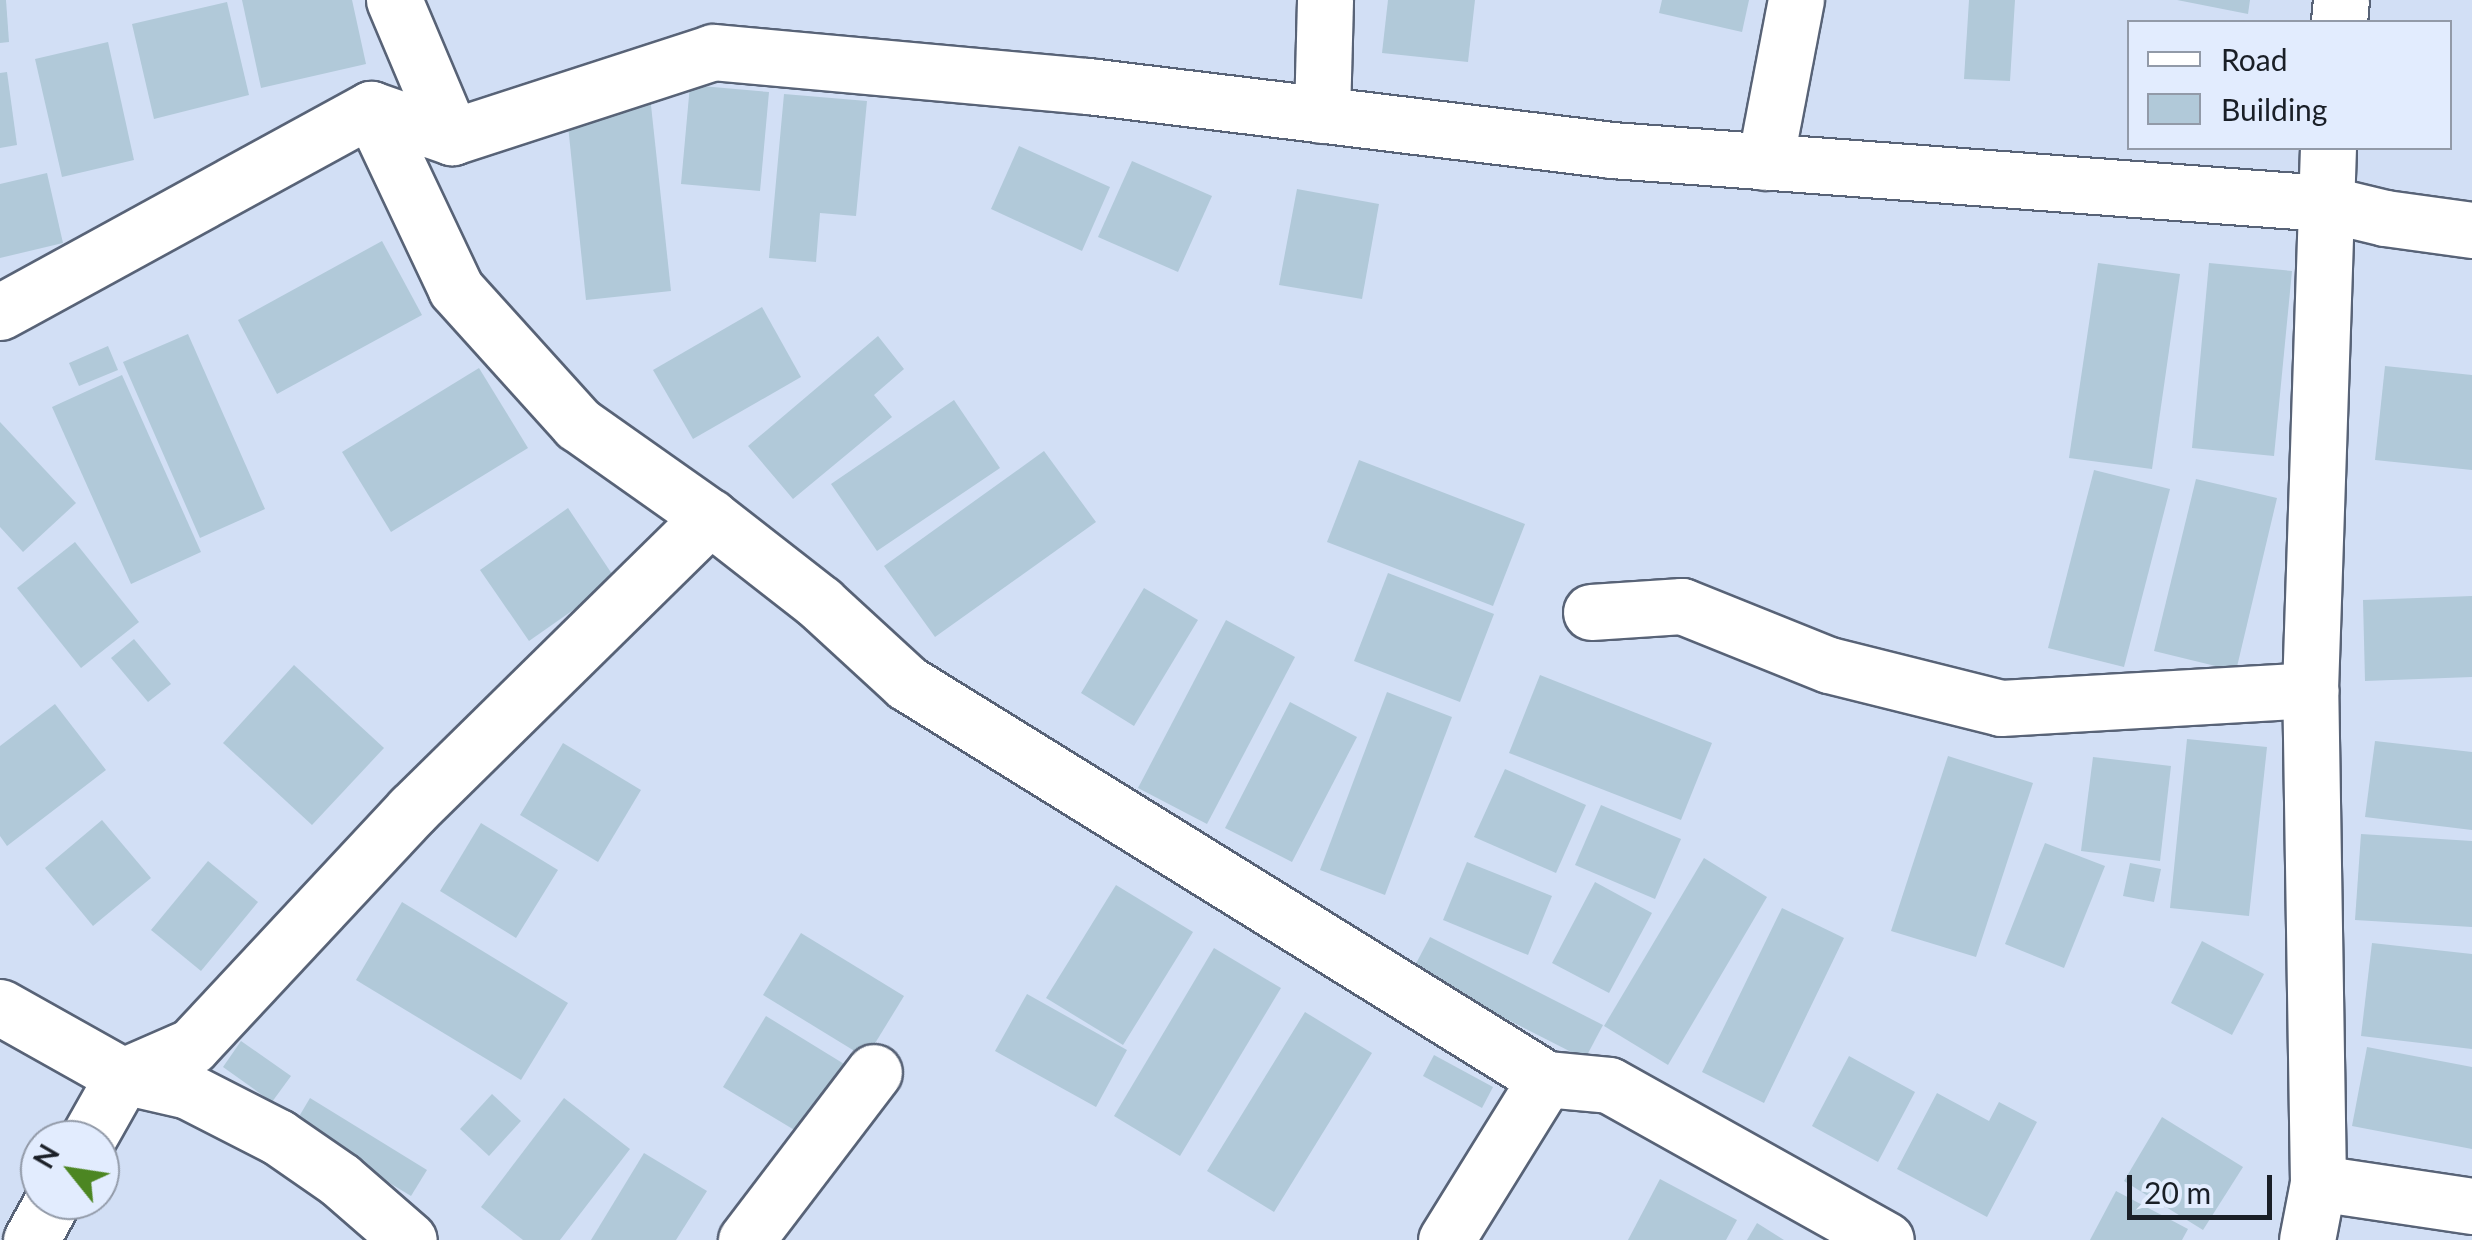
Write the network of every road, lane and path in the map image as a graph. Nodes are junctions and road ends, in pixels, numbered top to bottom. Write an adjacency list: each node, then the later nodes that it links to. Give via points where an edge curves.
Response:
1 (394, 0): 6 (street)
2 (1325, 0): 5 (street)
3 (1796, 0): 8 (street)
4 (371, 108): 6 (street); 11 (street); 12 (street, via 456,289 578,424)
5 (1322, 115): 6 (street, via 713,52); 8 (street)
6 (452, 138)
7 (2328, 150): 9 (street)
8 (1766, 162): 9 (street)
9 (2323, 203): 10 (street); 14 (street)
10 (2472, 230)
11 (0, 312)
12 (710, 517): 17 (street, via 412,810 192,1046); 18 (street, via 907,682)
13 (1591, 612): 14 (street, via 1682,606 1829,665 2001,708)
14 (2310, 690): 20 (street)
15 (0, 1007): 17 (street)
16 (874, 1072): 23 (street)
17 (123, 1076): 19 (street); 22 (street, via 188,1091 278,1137)
18 (1546, 1079): 24 (street); 25 (street, via 1609,1085)
19 (98, 1120)
20 (2318, 1183): 21 (street); 26 (street)
21 (2472, 1206)
22 (408, 1240)
23 (746, 1240)
24 (1446, 1240)
25 (1886, 1240)
26 (2307, 1240)

